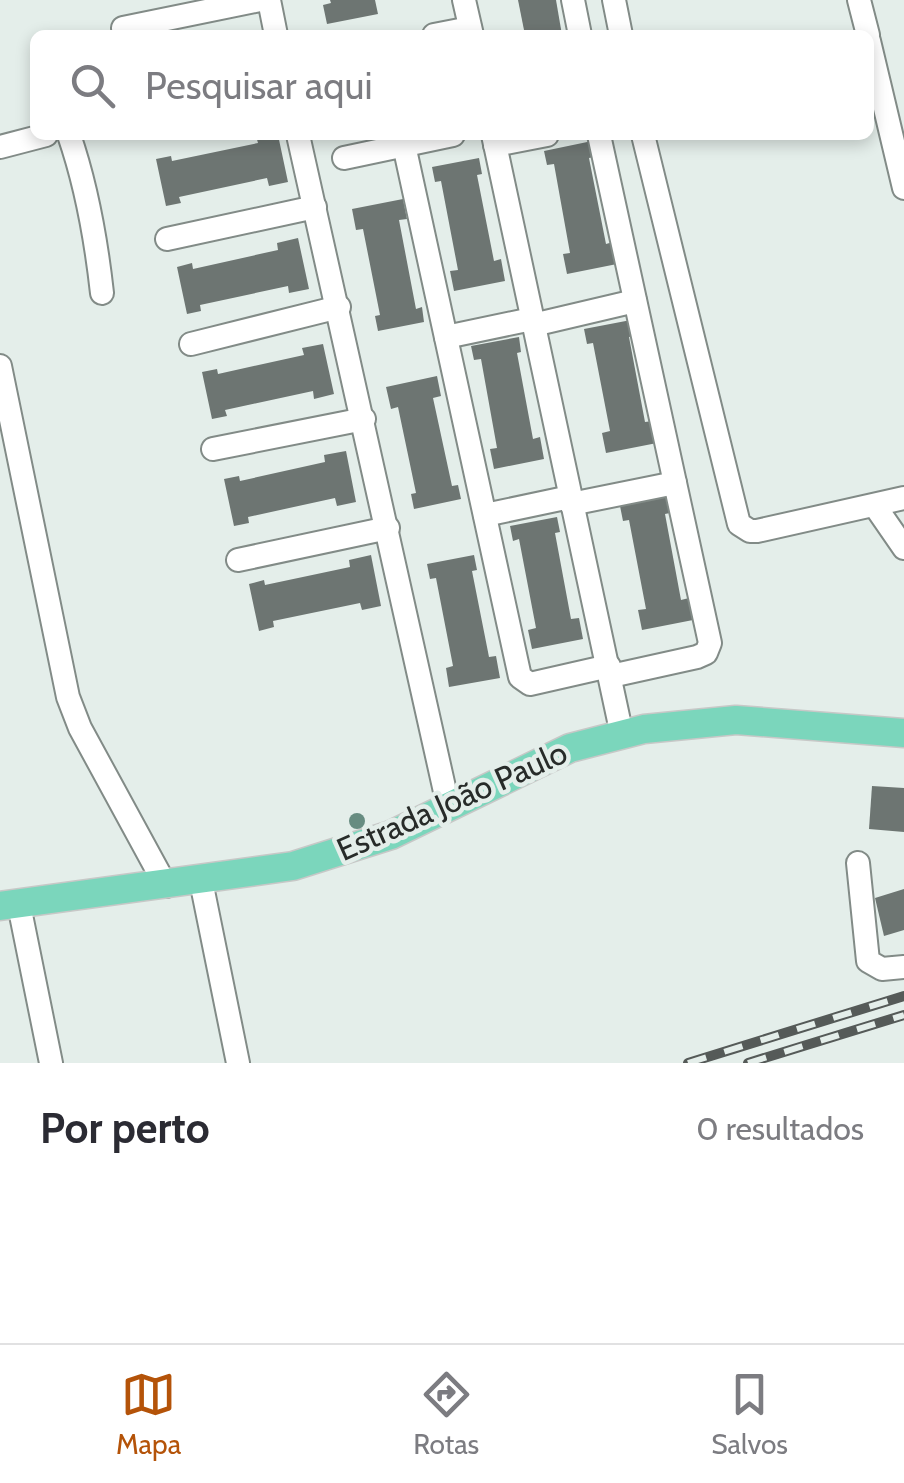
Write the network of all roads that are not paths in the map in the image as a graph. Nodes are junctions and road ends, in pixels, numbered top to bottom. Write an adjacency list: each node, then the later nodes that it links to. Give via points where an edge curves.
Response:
1 (260, 0): 7 (street)
2 (269, 0): 8 (street)
3 (464, 0): 9 (street)
4 (573, 0): 10 (street)
5 (614, 0): 11 (street)
6 (859, 0): 12 (street)
7 (124, 28)
8 (275, 30)
9 (471, 30)
10 (579, 30)
11 (620, 30)
12 (866, 30)
13 (874, 63): 24 (street)
14 (30, 139): 22 (street)
15 (71, 140): 27 (street, via 94,226)
16 (299, 140): 25 (street)
17 (428, 140): 21 (street)
18 (494, 140): 30 (street)
19 (600, 140): 28 (street)
20 (644, 140): 39 (street, via 738,524 757,531)
21 (404, 145): 23 (street); 31 (street)
22 (0, 147)
23 (344, 158)
24 (904, 188)
25 (315, 207): 26 (street); 29 (street)
26 (168, 238)
27 (102, 294)
28 (635, 300): 30 (street); 36 (street)
29 (339, 307): 32 (street); 34 (street)
30 (532, 322): 31 (street); 38 (street)
31 (446, 337): 40 (street)
32 (191, 344)
33 (0, 366): 50 (street, via 68,697)
34 (364, 419): 35 (street); 41 (street)
35 (212, 449)
36 (675, 483): 38 (street); 44 (street, via 710,643 697,657)
37 (904, 498): 39 (street)
38 (571, 500): 40 (street); 44 (street)
39 (876, 506): 42 (street)
40 (485, 515): 44 (street, via 520,677 530,684)
41 (388, 528): 43 (street); 47 (street)
42 (904, 548)
43 (238, 560)
44 (610, 671): 46 (street)
45 (904, 733): 46 (main road, Estrada João Paulo, via 736,720)
46 (622, 735): 47 (main road, Estrada João Paulo, via 570,748)
47 (448, 805): 49 (main road, Estrada João Paulo, via 346,851)
48 (858, 862): 52 (street, via 868,961 882,969)
49 (200, 881): 50 (main road, Estrada João Paulo); 54 (street)
50 (166, 886): 51 (main road, Estrada João Paulo)
51 (10, 906): 53 (street)
52 (904, 967)
53 (51, 1063)
54 (238, 1063)

